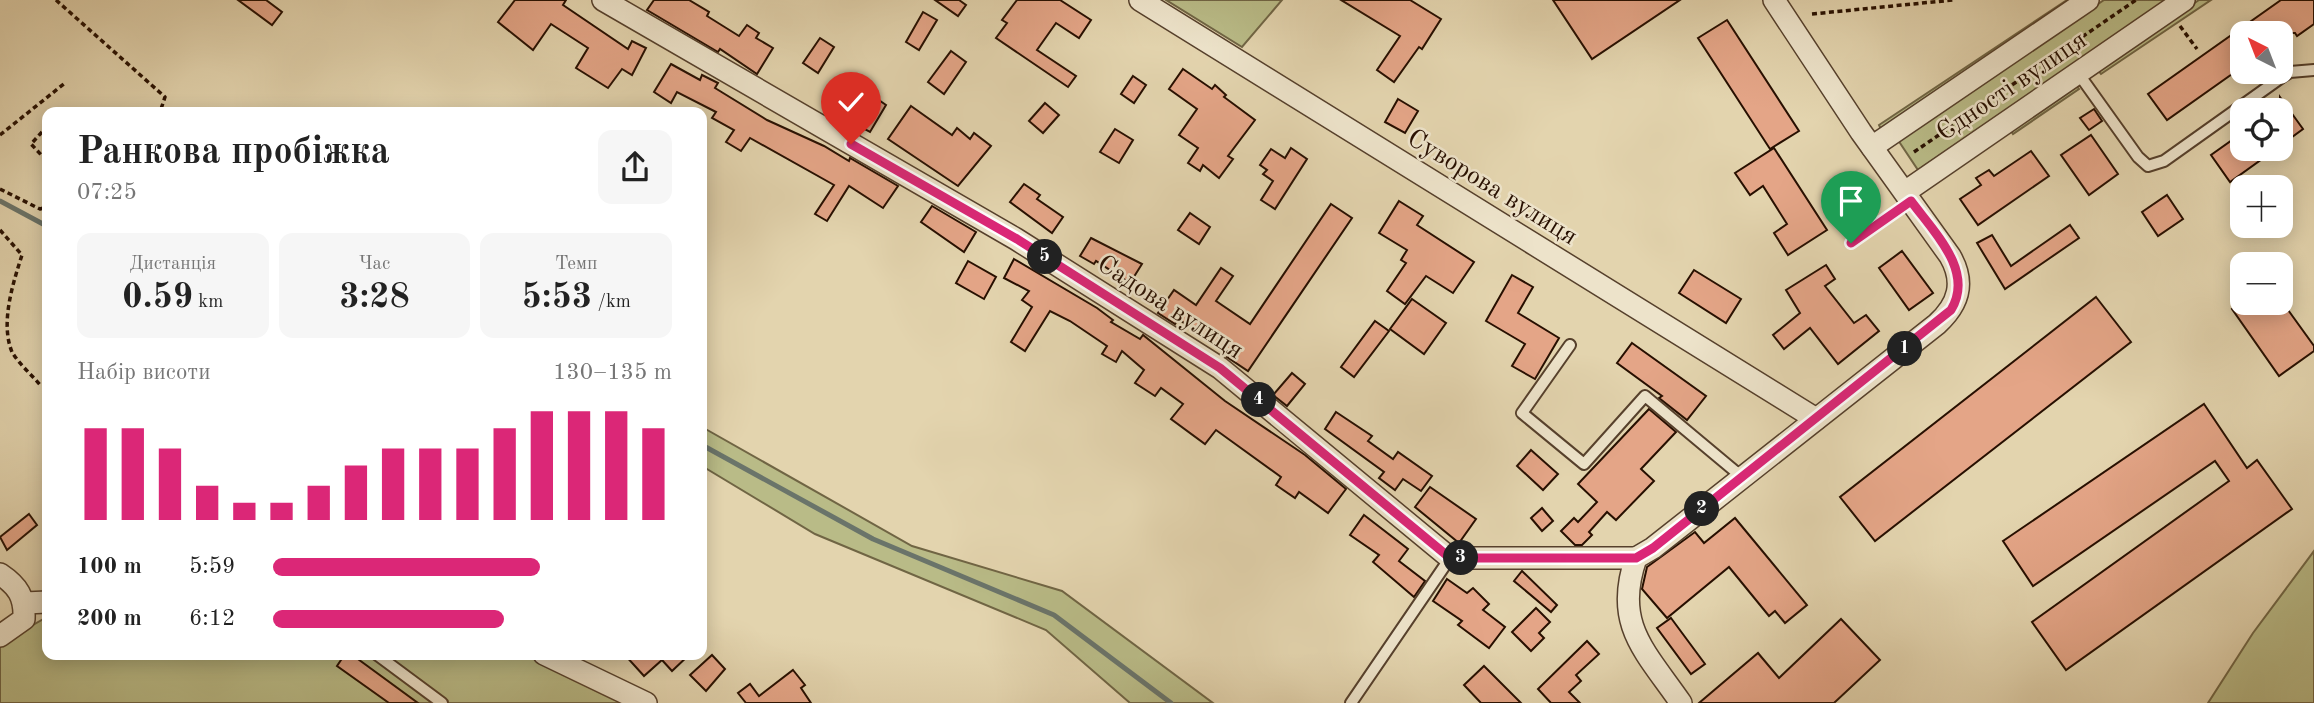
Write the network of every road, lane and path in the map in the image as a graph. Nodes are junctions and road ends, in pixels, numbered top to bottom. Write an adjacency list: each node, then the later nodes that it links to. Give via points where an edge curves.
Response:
1 (56, 0): 16 (path, via 164,97)
2 (603, 0): 32 (street, Садова вулиця, via 1017,239 1220,368)
3 (1140, 0): 30 (street, Суворова вулиця)
4 (1774, 0): 20 (street)
5 (1953, 0): 9 (path)
6 (2088, 0): 20 (street, Єдності вулиця)
7 (2136, 0): 15 (path)
8 (2184, 0): 13 (street, Єдності вулиця)
9 (1812, 14)
10 (2180, 26): 11 (path)
11 (2197, 49)
12 (2314, 70): 13 (lane, via 2290,72 2164,161 2148,166)
13 (2078, 73): 17 (street, Єдності вулиця)
14 (65, 83): 19 (path)
15 (1983, 104): 17 (path); 21 (path)
16 (161, 107)
17 (1999, 127): 24 (street, Єдності вулиця)
18 (42, 132): 22 (path, via 31,144)
19 (0, 135)
20 (1872, 147): 24 (street)
21 (1914, 152)
22 (42, 155)
23 (0, 189): 25 (path)
24 (1908, 197): 27 (path); 30 (street, via 1954,264 1959,280 1956,300 1937,324)
25 (42, 208)
26 (0, 230): 29 (path, via 22,255 8,298 6,327 11,351)
27 (1851, 243)
28 (1570, 345): 31 (lane, via 1522,413 1584,464 1645,396)
29 (41, 386)
30 (1816, 419): 31 (street)
31 (1742, 477): 33 (street)
32 (1450, 558): 33 (street); 42 (lane)
33 (1636, 558): 43 (street, via 1627,590 1630,623)
34 (0, 573): 36 (street, via 18,588)
35 (42, 602): 36 (street)
36 (25, 603): 37 (street, via 23,619)
37 (0, 636)
38 (384, 660): 40 (lane)
39 (556, 660): 41 (street)
40 (442, 703)
41 (646, 703)
42 (1351, 703)
43 (1681, 703)

